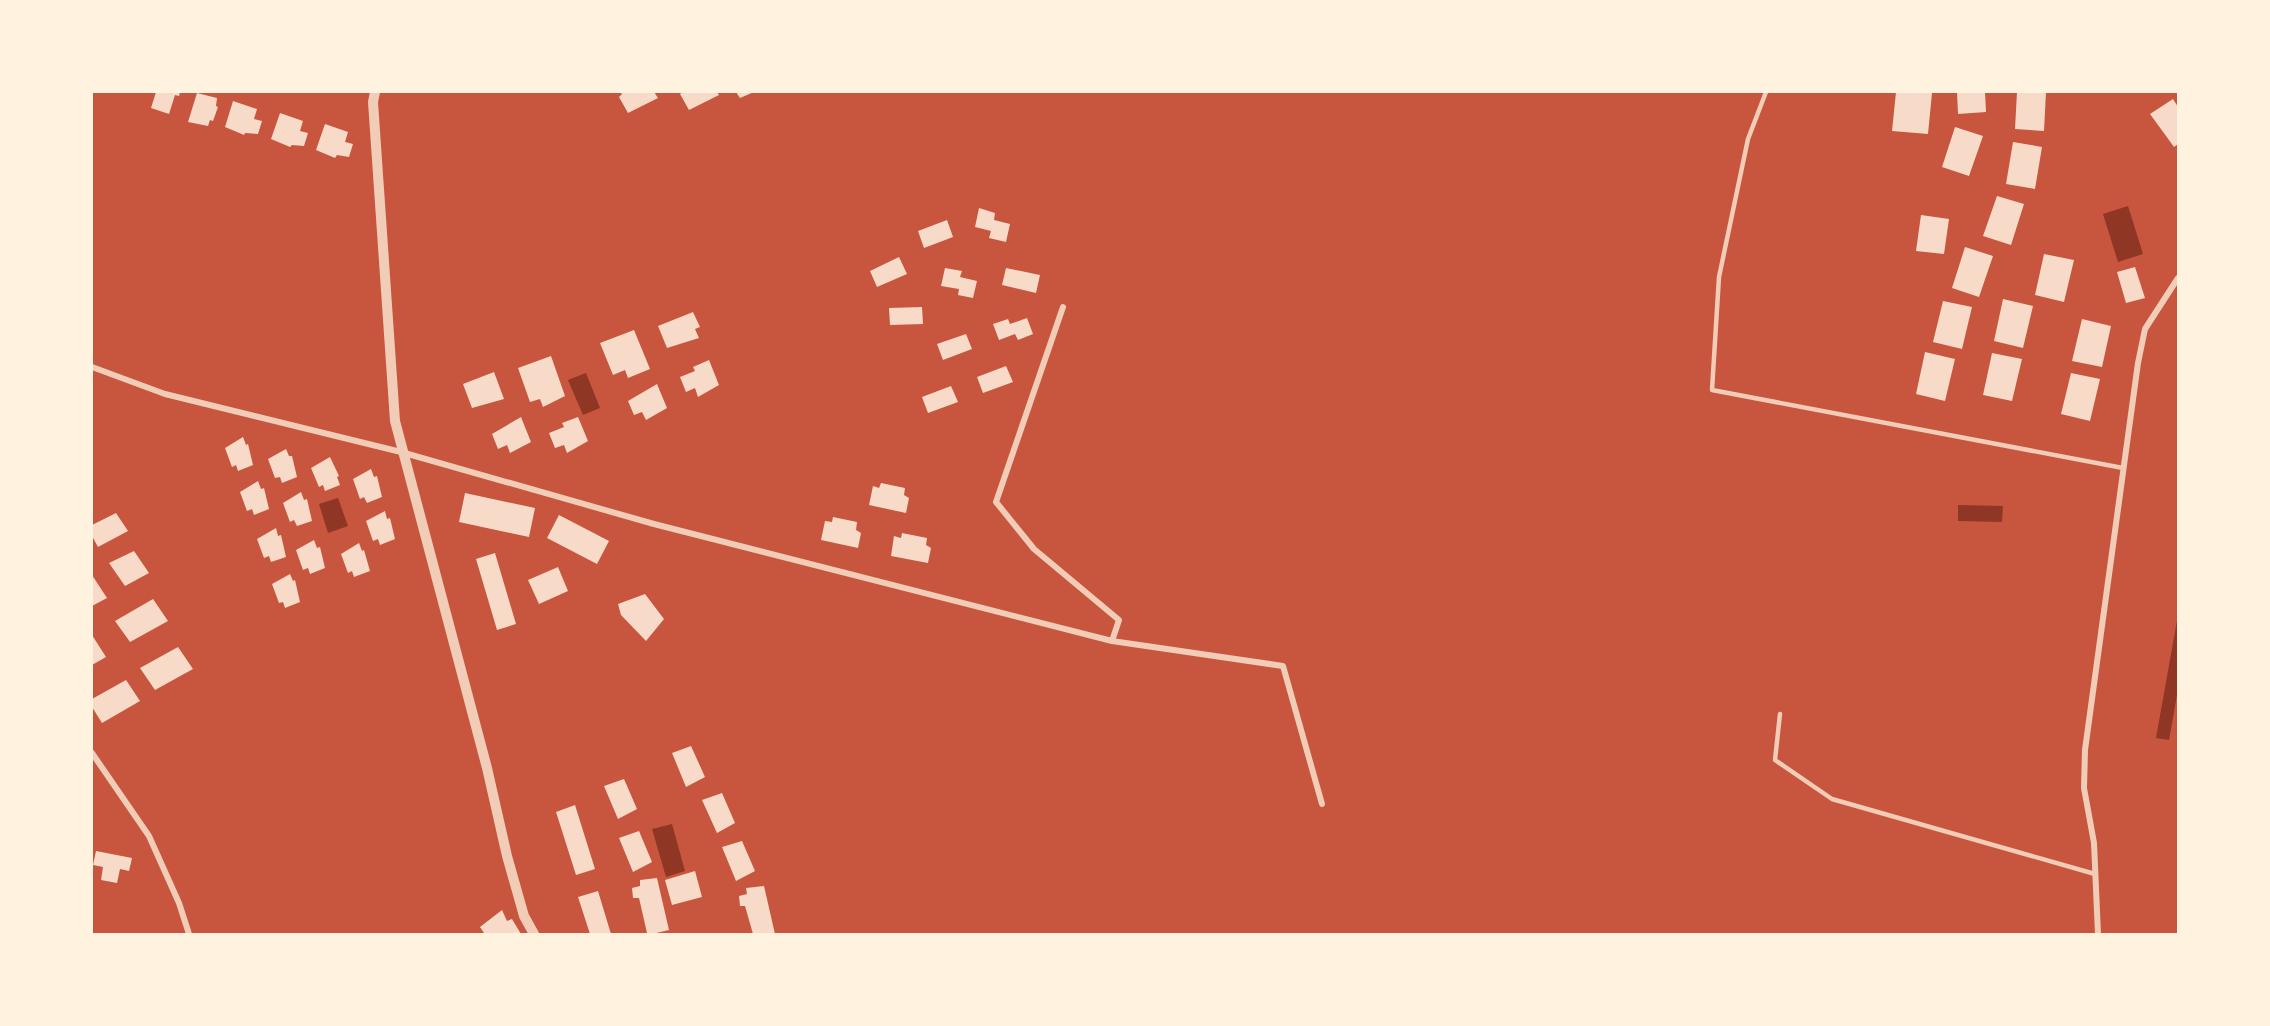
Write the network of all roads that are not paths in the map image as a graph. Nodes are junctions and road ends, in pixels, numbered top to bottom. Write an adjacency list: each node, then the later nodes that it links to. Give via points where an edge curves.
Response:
1 (375, 92): 6 (street, via 388,341)
2 (1766, 92): 7 (lane, via 1748,139 1719,277 1712,390)
3 (2178, 278): 7 (street, via 2145,329)
4 (1063, 307): 8 (street, via 996,502 1034,549 1119,620)
5 (92, 367): 6 (street, via 165,394)
6 (401, 452): 8 (street, via 654,524); 14 (street, via 507,856 524,916)
7 (2123, 468): 12 (street, via 2085,750 2084,788)
8 (1112, 640): 11 (street, via 1282,666)
9 (1780, 714): 12 (lane, via 1775,760 1832,799)
10 (92, 753): 13 (street, via 149,836)
11 (1322, 804)
12 (2095, 874): 15 (street)
13 (189, 934)
14 (534, 934)
15 (2098, 934)

